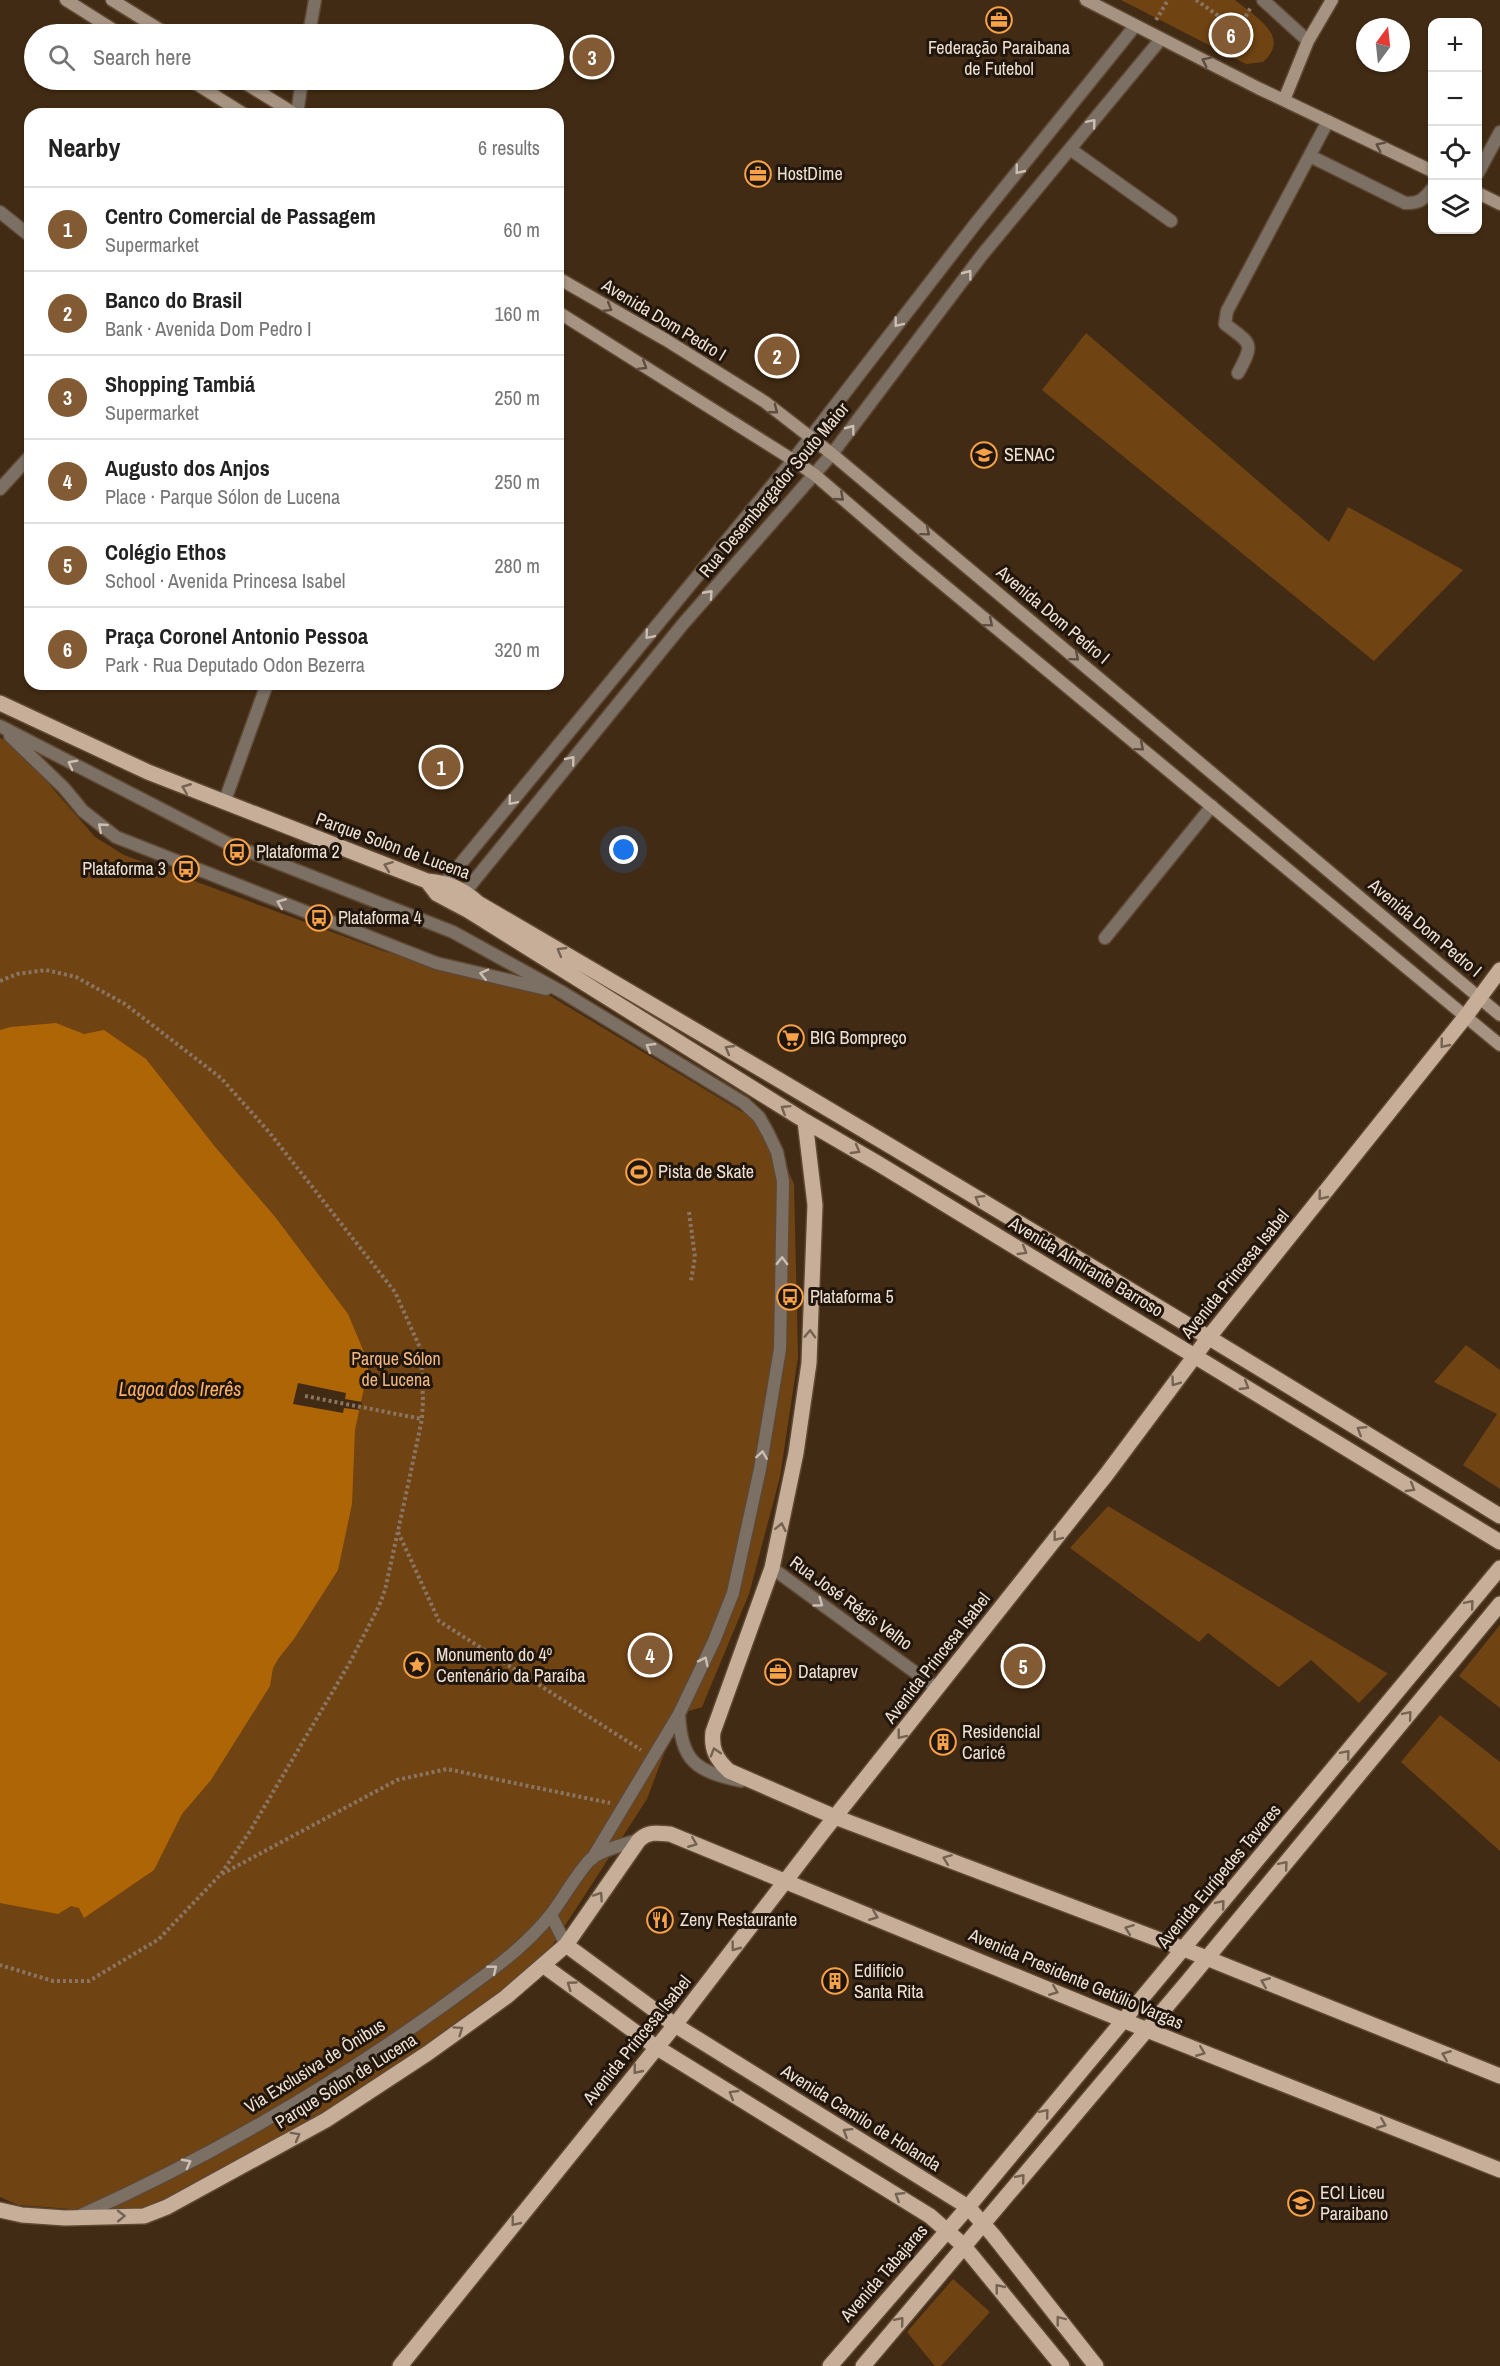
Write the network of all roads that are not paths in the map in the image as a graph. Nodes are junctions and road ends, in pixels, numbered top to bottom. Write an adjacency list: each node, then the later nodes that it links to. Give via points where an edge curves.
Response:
1 (66, 0): 7 (main road)
2 (112, 0): 8 (main road)
3 (315, 0): 9 (street)
4 (1086, 0): 10 (main road)
5 (1263, 0): 12 (street)
6 (1332, 0): 12 (main road)
7 (104, 24)
8 (151, 24)
9 (312, 24)
10 (1135, 26): 11 (main road); 35 (street, Rua Desembargador Souto Maior, one-way to 35)
11 (1161, 39): 16 (main road, one-way to 11); 22 (street, Rua Desembargador Souto Maior, one-way to 11)
12 (1308, 41): 16 (main road)
13 (206, 90): 17 (main road)
14 (256, 90): 18 (main road)
15 (300, 90): 19 (street)
16 (1284, 100): 20 (main road)
17 (234, 108)
18 (286, 108)
19 (297, 108)
20 (1328, 121): 23 (street); 25 (main road, one-way to 20)
21 (1500, 132): 24 (street)
22 (1070, 149): 30 (street); 36 (street, Rua Desembargador Souto Maior, one-way to 22, via 982,255)
23 (1310, 156): 26 (street, via 1405,203 1415,204); 34 (street, via 1227,311 1225,324 1246,339 1249,347)
24 (1482, 166)
25 (1428, 169)
26 (1428, 194)
27 (1482, 195): 28 (main road)
28 (1500, 204)
29 (0, 212): 31 (street)
30 (1171, 221)
31 (24, 231)
32 (564, 285): 35 (main road, Avenida Dom Pedro I, one-way to 35, via 666,340 765,402)
33 (564, 316): 37 (main road, one-way to 37)
34 (1238, 373)
35 (810, 438): 36 (main road, Avenida Dom Pedro I); 37 (street, Rua Desembargador Souto Maior)
36 (832, 454): 39 (street, Rua Desembargador Souto Maior); 56 (main road, Avenida Dom Pedro I, one-way to 56)
37 (793, 460): 39 (main road); 41 (street, Rua Desembargador Souto Maior)
38 (24, 463): 40 (street)
39 (815, 475): 42 (street, Rua Desembargador Souto Maior, one-way to 39); 49 (main road, one-way to 49)
40 (0, 489)
41 (669, 611): 42 (street); 46 (street, Rua Desembargador Souto Maior, one-way to 46)
42 (682, 624): 47 (street, Rua Desembargador Souto Maior, one-way to 42)
43 (265, 690): 48 (street)
44 (0, 703): 48 (main road, Parque Solon de Lucena, one-way to 44, via 147,772)
45 (0, 726): 55 (street, Via Exclusiva de Ônibus, one-way to 45, via 453,932 227,843); 55 (street, one-way to 45, via 436,963 116,837 83,811)
46 (536, 772): 47 (street); 50 (street, Rua Desembargador Souto Maior, one-way to 50)
47 (551, 785): 51 (street, Rua Desembargador Souto Maior)
48 (224, 803): 50 (main road, Parque Solon de Lucena, one-way to 48)
49 (1212, 806): 53 (street); 58 (main road)
50 (441, 888): 51 (main road, Parque Solon de Lucena); 52 (main road)
51 (465, 891): 52 (street, Rua Desembargador Souto Maior); 60 (main road, Parque Solon de Lucena, one-way to 51, via 478,903)
52 (455, 904): 61 (main road)
53 (1105, 938)
54 (1500, 970): 56 (main road, Avenida Princesa Isabel)
55 (562, 992): 72 (street, Via Exclusiva de Ônibus, one-way to 55, via 734,1593 760,1469 780,1349 783,1181 768,1133 759,1117 744,1104)
56 (1480, 998): 57 (main road, Avenida Dom Pedro I); 58 (main road, Avenida Princesa Isabel)
57 (1500, 1015)
58 (1466, 1016): 59 (main road); 64 (main road, Avenida Princesa Isabel, one-way to 64)
59 (1500, 1045)
60 (772, 1074): 61 (main road); 62 (main road, Parque Solon de Lucena)
61 (759, 1093): 63 (main road, one-way to 61)
62 (815, 1102): 64 (main road, Avenida Almirante Barroso, one-way to 62)
63 (805, 1121): 65 (main road, Avenida Almirante Barroso, one-way to 65); 68 (main road, one-way to 63, via 796,1453 809,1362 814,1205)
64 (1209, 1337): 65 (main road, Avenida Princesa Isabel); 66 (main road, Avenida Almirante Barroso, one-way to 64)
65 (1195, 1356): 67 (main road, Avenida Almirante Barroso, one-way to 67); 71 (main road, Avenida Princesa Isabel, one-way to 71)
66 (1500, 1516)
67 (1500, 1542)
68 (772, 1568): 71 (street, Rua José Régis Velho, one-way to 71); 73 (main road, one-way to 68, via 729,1771 718,1761 712,1739)
69 (1500, 1568): 80 (main road, Avenida Eurípedes Tavares, one-way to 69)
70 (1500, 1604): 81 (main road, one-way to 70)
71 (938, 1689): 74 (main road, Avenida Princesa Isabel, one-way to 74)
72 (679, 1714): 73 (street, via 682,1745 695,1763 712,1775); 76 (street, Via Exclusiva de Ônibus)
73 (760, 1785): 74 (main road)
74 (835, 1817): 77 (main road, Avenida Princesa Isabel); 80 (main road, one-way to 74)
75 (639, 1840): 76 (street); 77 (main road, Avenida Presidente Getúlio Vargas, one-way to 77, via 655,1832 670,1834); 79 (main road, Parque Sólon de Lucena, one-way to 75)
76 (592, 1858): 78 (street, Via Exclusiva de Ônibus)
77 (786, 1880): 83 (main road, Avenida Presidente Getúlio Vargas, one-way to 83); 84 (main road, Avenida Princesa Isabel, one-way to 84)
78 (551, 1915): 79 (street); 91 (street, Via Exclusiva de Ônibus, one-way to 78, via 234,2138 326,2083 448,2003 489,1972)
79 (566, 1945): 82 (main road, Parque Sólon de Lucena); 84 (main road, Avenida Camilo de Holanda)
80 (1184, 1949): 81 (main road); 83 (main road, Avenida Eurípedes Tavares)
81 (1206, 1959): 85 (main road); 87 (main road, one-way to 81)
82 (544, 1966): 86 (main road, one-way to 82); 91 (main road, Parque Sólon de Lucena, one-way to 82, via 144,2216 167,2206 326,2120 428,2053)
83 (1123, 2019): 85 (main road, Avenida Presidente Getúlio Vargas); 89 (main road, Avenida Eurípedes Tavares, one-way to 83)
84 (675, 2025): 86 (main road, Avenida Princesa Isabel); 89 (main road, Avenida Camilo de Holanda, one-way to 84)
85 (1146, 2030): 88 (main road, Avenida Presidente Getúlio Vargas, one-way to 88); 92 (main road, one-way to 85)
86 (656, 2047): 93 (main road, one-way to 86, via 903,2198); 95 (main road, Avenida Princesa Isabel, one-way to 95)
87 (1500, 2076)
88 (1500, 2170)
89 (968, 2207): 92 (main road, Avenida Camilo de Holanda); 93 (main road, Avenida Tabajaras)
90 (0, 2210): 91 (main road, Parque Sólon de Lucena, via 22,2215)
91 (78, 2216)
92 (983, 2223): 94 (main road); 99 (main road, Avenida Camilo de Holanda, one-way to 92)
93 (947, 2230): 94 (main road); 96 (main road, Avenida Tabajaras)
94 (963, 2246): 97 (main road, one-way to 94); 98 (main road, one-way to 94)
95 (400, 2366)
96 (830, 2366)
97 (863, 2366)
98 (1062, 2366)
99 (1096, 2366)

